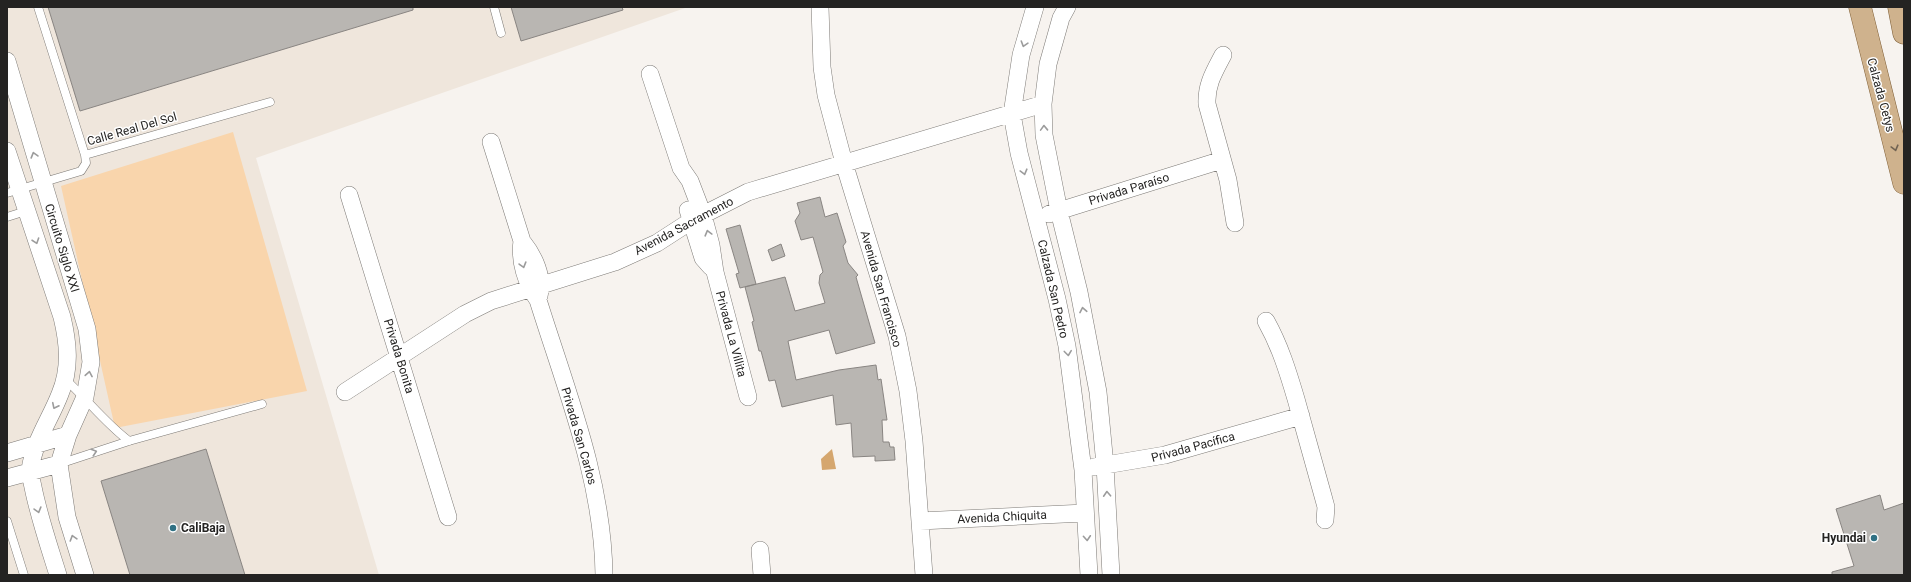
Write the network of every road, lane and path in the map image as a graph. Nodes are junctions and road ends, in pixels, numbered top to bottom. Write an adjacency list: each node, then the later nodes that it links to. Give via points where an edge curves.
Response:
1 (38, 7): 18 (lane)
2 (494, 7): 8 (lane)
3 (820, 7): 20 (street, Avenida San Francisco, via 822,67 826,95)
4 (1035, 7): 15 (street, Calzada San Pedro, one-way to 15, via 1020,55)
5 (1067, 7): 14 (street, Calzada San Pedro, via 1061,18 1048,64)
6 (1860, 7): 22 (main road, Calzada Cetys, one-way to 22)
7 (1899, 7): 9 (main road)
8 (501, 33)
9 (1904, 33)
10 (1222, 55): 19 (street, via 1206,92)
11 (7, 61): 21 (street, Circuito Siglo XXI, one-way to 11)
12 (650, 74): 28 (street, Privada La Villita, via 681,168 681,183)
13 (270, 102): 18 (lane, Calle Real Del Sol)
14 (1043, 104): 15 (street, Avenida Sacramento); 26 (street, Calzada San Pedro, one-way to 14, via 1044,135)
15 (1012, 114): 20 (street, Avenida Sacramento); 29 (street, Calzada San Pedro, one-way to 29)
16 (491, 142): 31 (street, Privada San Carlos, via 522,241 520,254)
17 (7, 151): 23 (street, Circuito Siglo XXI)
18 (85, 155): 21 (lane, Calle Real Del Sol, via 86,163 82,171)
19 (1222, 160): 26 (street, Privada Paraíso); 30 (street)
20 (844, 163): 28 (street, Avenida Sacramento, via 748,192); 53 (street, Avenida San Francisco, via 897,336 914,441)
21 (42, 182): 23 (lane, Calle Real Del Sol); 36 (street, Circuito Siglo XXI, one-way to 21, via 91,362 87,329)
22 (1904, 183)
23 (13, 191): 25 (street, Circuito Siglo XXI)
24 (349, 195): 33 (street, Privada Bonita)
25 (26, 211): 27 (lane); 34 (street, Circuito Siglo XXI, one-way to 34, via 65,331 68,358)
26 (1059, 212): 29 (street, Privada Paraíso); 45 (street, Calzada San Pedro, one-way to 26, via 1092,358)
27 (7, 217)
28 (697, 218): 31 (street, Avenida Sacramento, via 657,243); 37 (street, Privada La Villita, via 703,258 715,272)
29 (1036, 218): 46 (street, Calzada San Pedro, one-way to 46, via 1067,346)
30 (1235, 222)
31 (537, 291): 33 (street, Avenida Sacramento, via 491,301 465,314); 58 (street, Privada San Carlos, via 589,463 598,504)
32 (1266, 321): 39 (street, via 1283,358)
33 (399, 358): 35 (street, Avenida Sacramento); 50 (street, Privada Bonita)
34 (65, 379): 36 (lane); 42 (street, Circuito Siglo XXI, one-way to 42)
35 (345, 392)
36 (85, 397): 40 (street, Circuito Siglo XXI); 41 (lane, via 106,421)
37 (748, 397)
38 (262, 404): 41 (lane)
39 (1301, 416): 45 (street, Privada Pacífica, via 1165,455); 51 (street, via 1325,502)
40 (68, 435): 42 (street); 44 (street, Circuito Siglo XXI)
41 (129, 441): 44 (lane, one-way to 41)
42 (36, 446): 43 (street); 47 (street, Circuito Siglo XXI)
43 (7, 453)
44 (59, 464): 47 (street); 57 (street, Circuito Siglo XXI, one-way to 44, via 67,517)
45 (1105, 465): 46 (street, Privada Pacífica); 62 (street, Calzada San Pedro, one-way to 45)
46 (1083, 470): 49 (street, Calzada San Pedro)
47 (30, 471): 48 (street); 56 (street, Circuito Siglo XXI, one-way to 56, via 37,506)
48 (7, 478)
49 (1085, 513): 53 (street, Avenida Chiquita); 61 (street, Calzada San Pedro, one-way to 61)
50 (448, 517)
51 (1325, 520)
52 (7, 521): 55 (lane)
53 (920, 521): 60 (street, Avenida San Francisco)
54 (760, 550): 59 (street)
55 (24, 575)
56 (58, 575)
57 (85, 575)
58 (604, 575)
59 (762, 575)
60 (924, 575)
61 (1089, 575)
62 (1111, 575)

